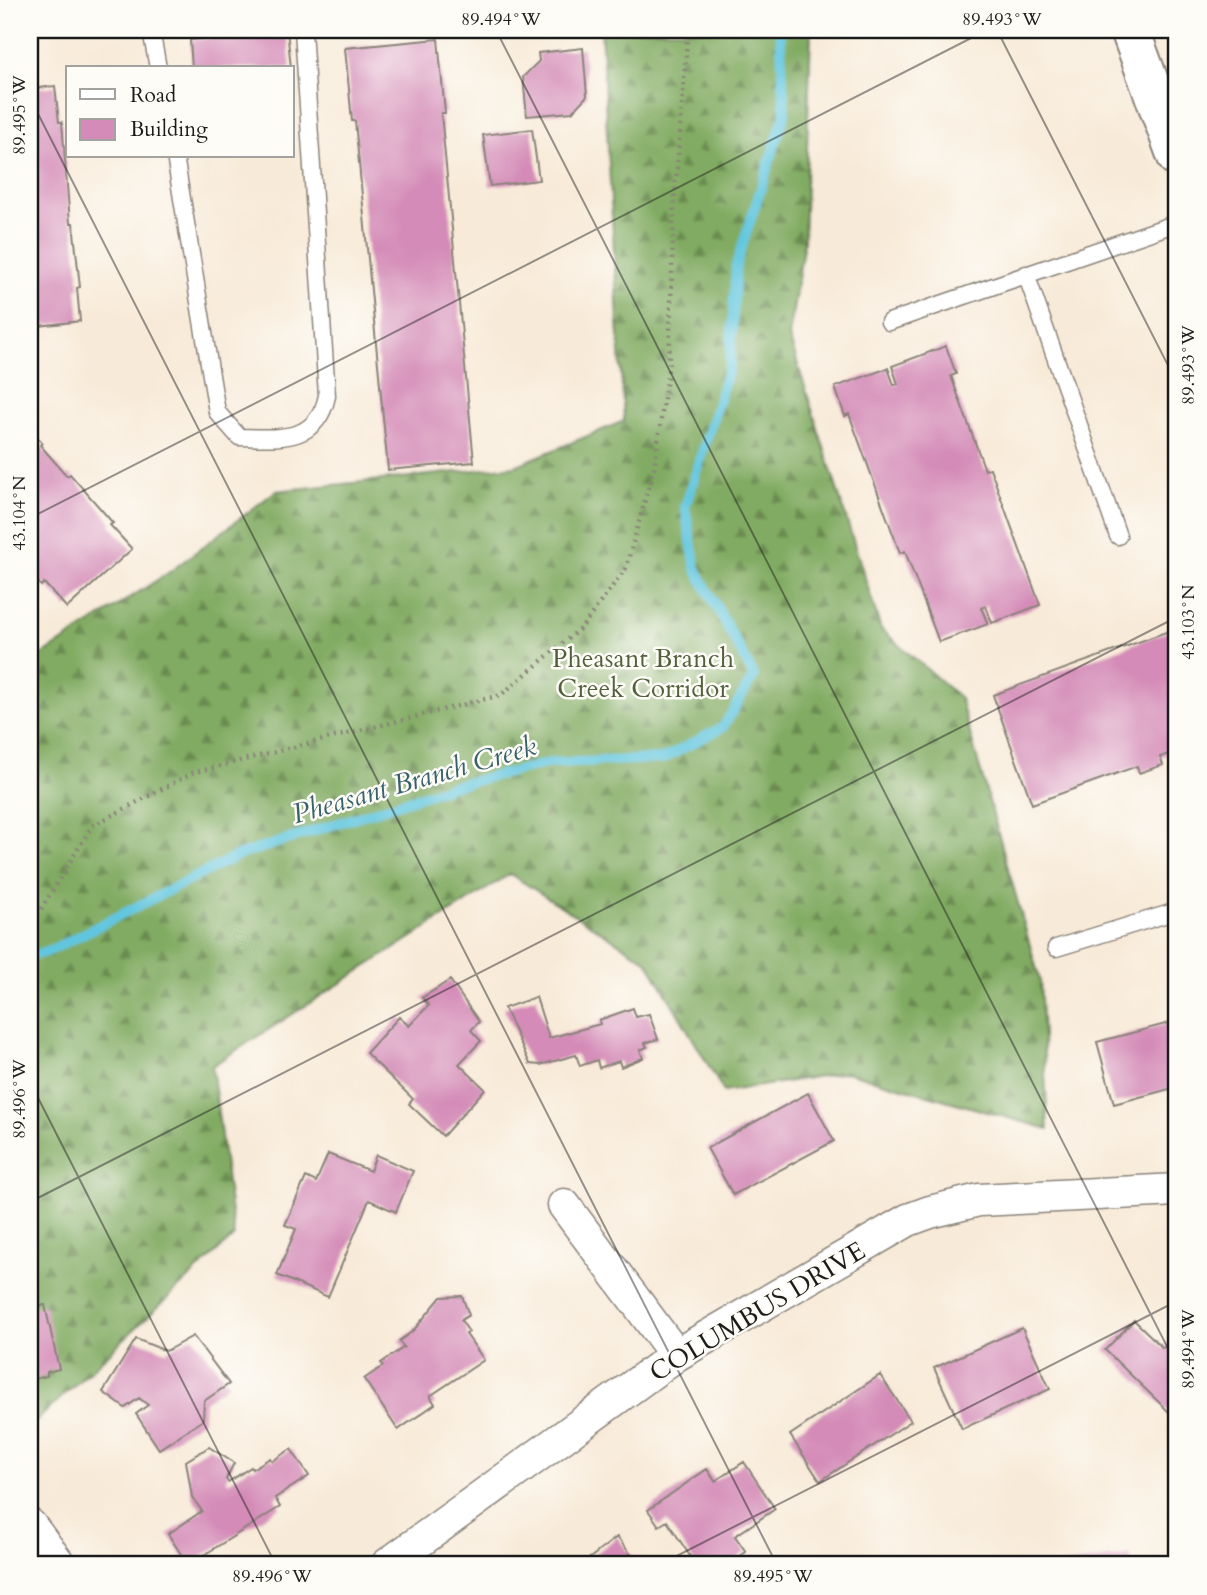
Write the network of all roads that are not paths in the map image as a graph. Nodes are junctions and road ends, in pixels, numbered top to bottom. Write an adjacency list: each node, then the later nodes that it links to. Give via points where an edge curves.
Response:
1 (151, 30): 4 (lane)
2 (303, 30): 6 (lane, via 327,396 323,415 307,431 274,438 239,437 218,412)
3 (1136, 35): 5 (street)
4 (158, 66)
5 (1177, 157)
6 (175, 158)
7 (1177, 223): 8 (lane)
8 (1026, 274): 9 (lane); 10 (lane)
9 (888, 322)
10 (1118, 536)
11 (1177, 911): 12 (lane)
12 (1056, 948)
13 (1177, 1190): 15 (street, COLUMBUS DRIVE, via 979,1200 930,1212 908,1220)
14 (564, 1205): 15 (street)
15 (676, 1355): 18 (street, COLUMBUS DRIVE)
16 (30, 1525): 17 (street)
17 (60, 1565)
18 (387, 1565)

